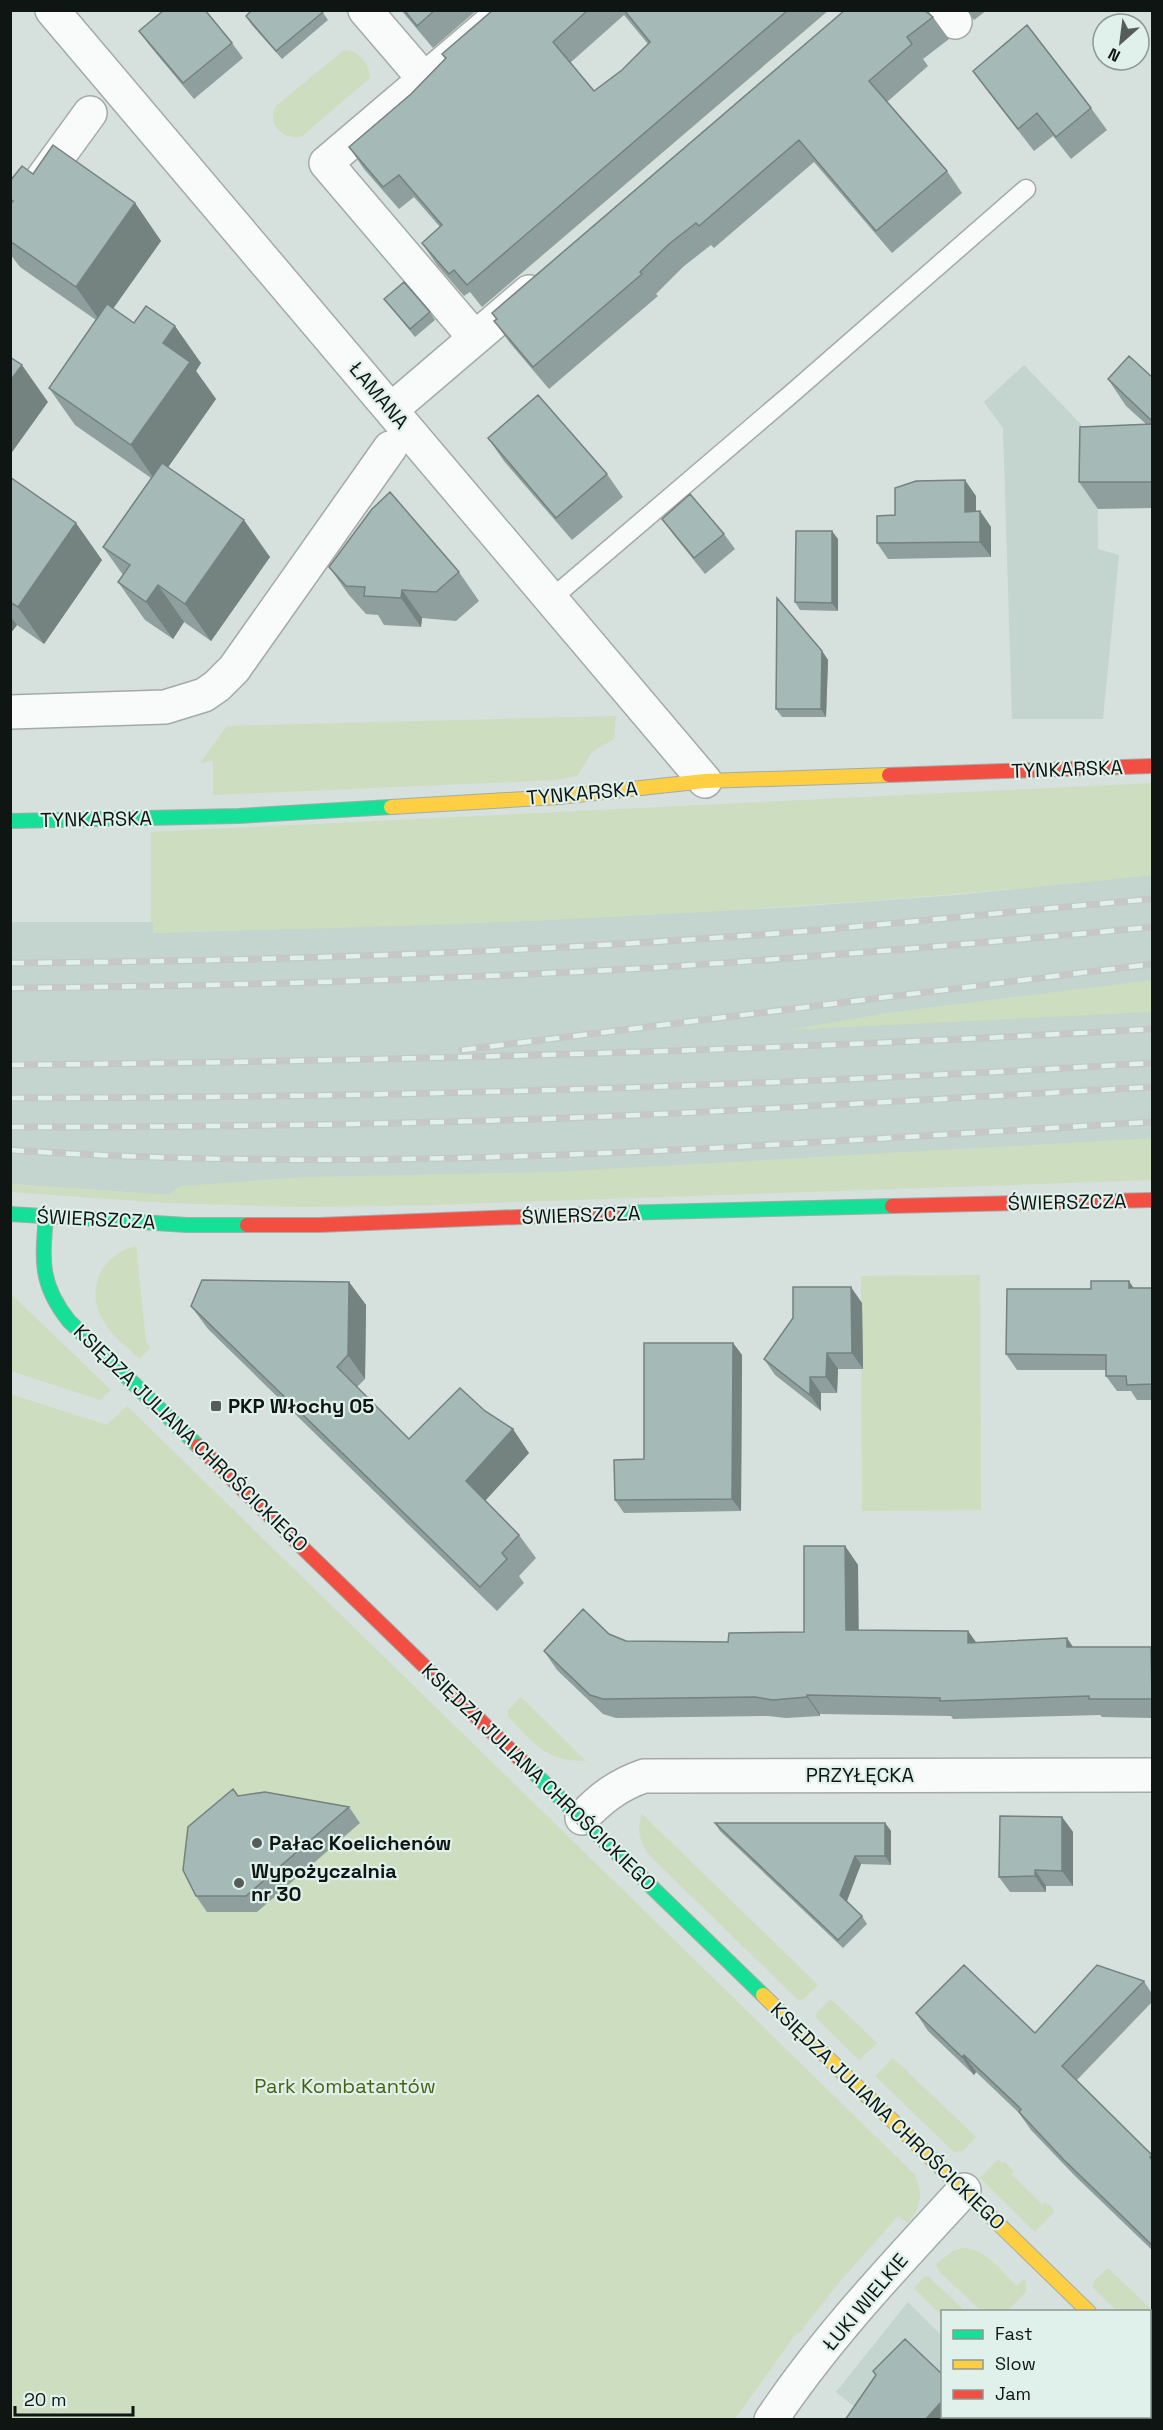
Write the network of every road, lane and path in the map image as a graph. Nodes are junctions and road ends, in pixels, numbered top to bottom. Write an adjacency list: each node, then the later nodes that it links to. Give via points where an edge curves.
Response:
1 (52, 10): 5 (street, ŁAMANA)
2 (365, 10): 4 (street)
3 (506, 10): 4 (street)
4 (425, 80): 9 (street, via 326,163)
5 (101, 98): 7 (street); 10 (street, ŁAMANA)
6 (1026, 189): 11 (lane)
7 (10, 222)
8 (555, 270): 9 (street)
9 (475, 338): 10 (street)
10 (397, 429): 11 (street, ŁAMANA); 12 (street, via 234,669 204,695 165,707)
11 (551, 599): 14 (street, ŁAMANA)
12 (10, 712)
13 (1152, 766): 14 (street, TYNKARSKA)
14 (705, 781): 15 (street, TYNKARSKA, via 558,797 249,816)
15 (10, 821)
16 (1152, 1200): 18 (street, ŚWIERSZCZA, via 319,1225 187,1225)
17 (10, 1214): 18 (street, ŚWIERSZCZA)
18 (46, 1217): 20 (street, KSIĘDZA JULIANA CHROŚCICKIEGO, via 45,1283 63,1314)
19 (1152, 1775): 20 (street, PRZYŁĘCKA, via 644,1776 610,1791)
20 (582, 1818): 21 (street, KSIĘDZA JULIANA CHROŚCICKIEGO)
21 (964, 2190): 22 (street, KSIĘDZA JULIANA CHROŚCICKIEGO); 23 (street, ŁUKI WIELKIE, via 841,2328)
22 (1087, 2310)
23 (771, 2420)

